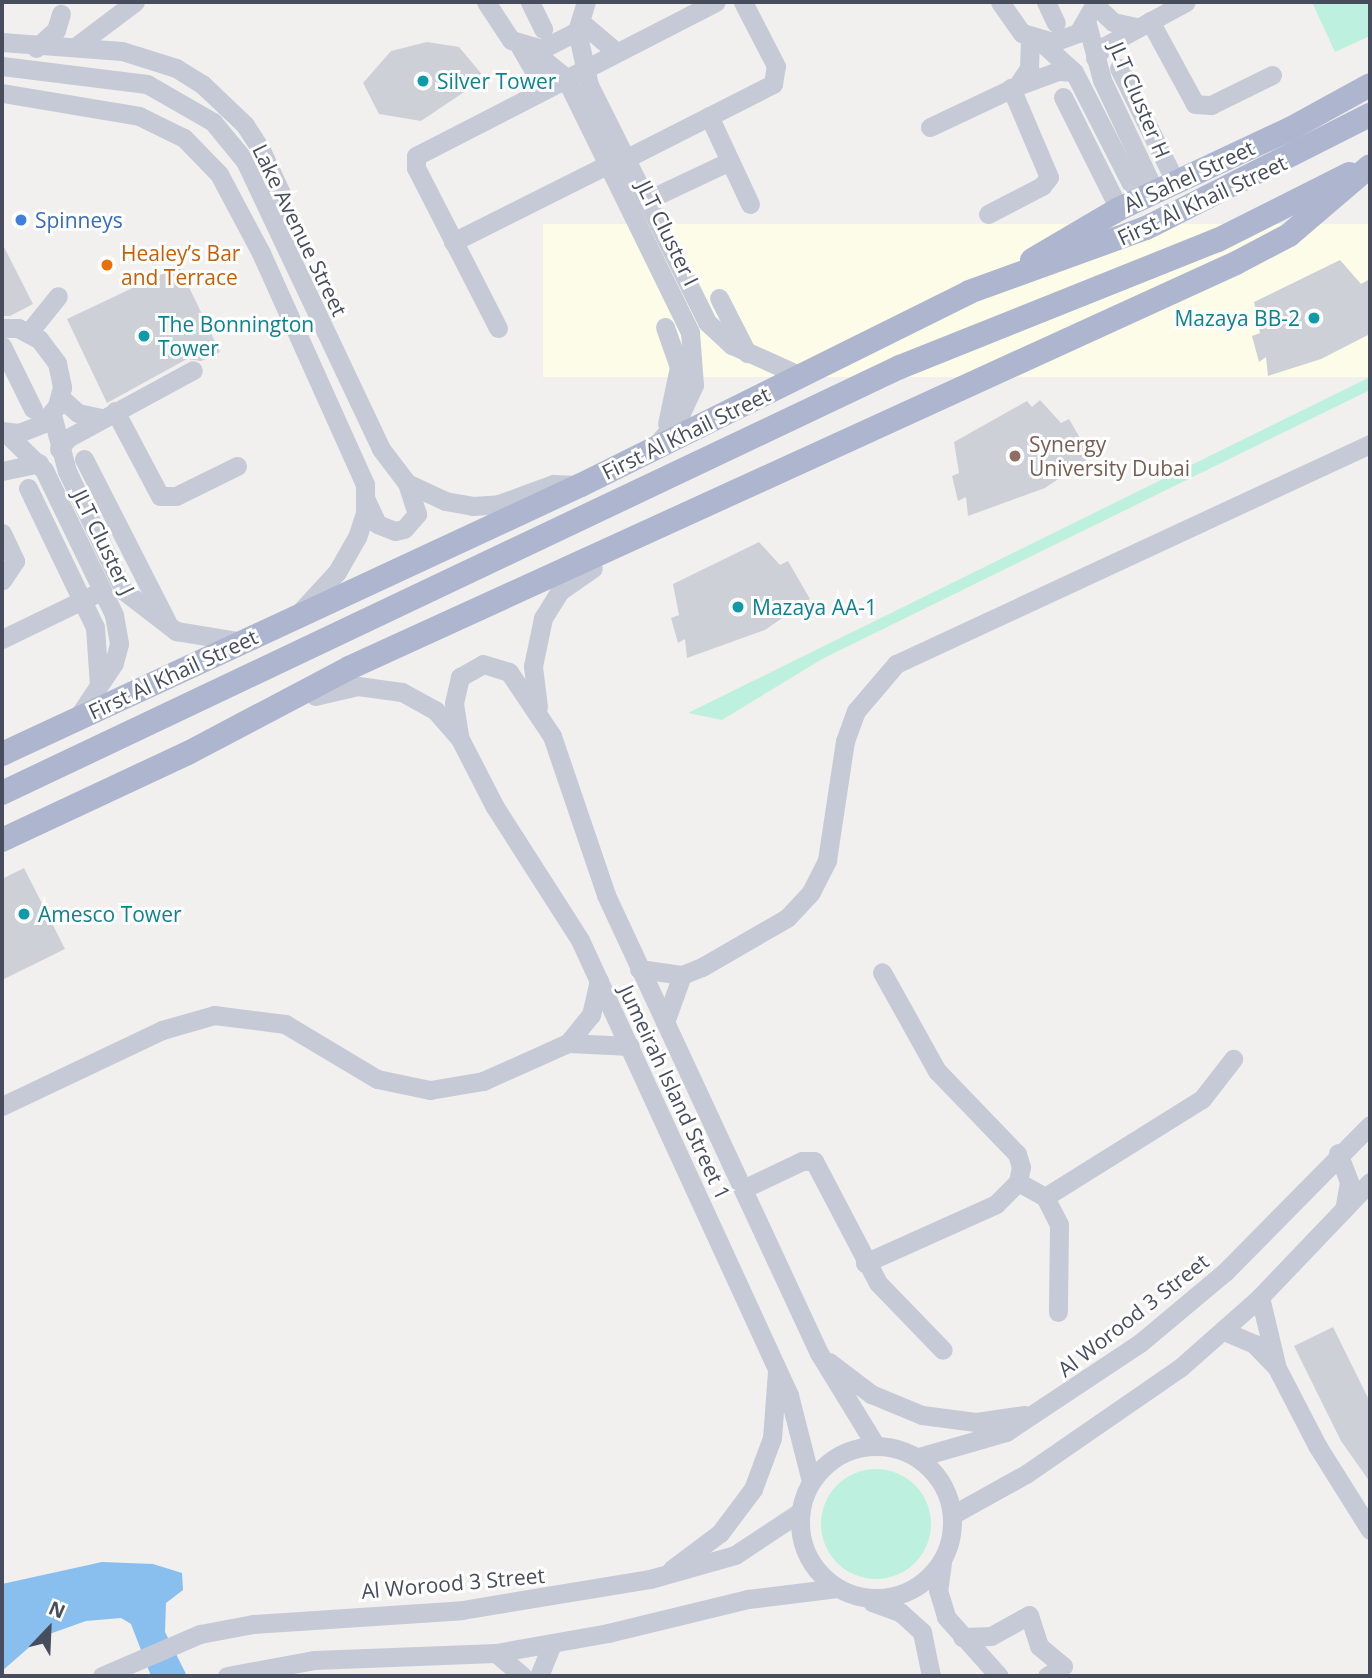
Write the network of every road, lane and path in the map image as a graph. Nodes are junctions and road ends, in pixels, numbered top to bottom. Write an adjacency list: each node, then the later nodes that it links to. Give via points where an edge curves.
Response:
1 (135, 2): 18 (street)
2 (486, 2): 17 (street, JLT Cluster I, via 498,26)
3 (530, 2): 4 (street, via 549,27)
4 (544, 2)
5 (586, 2): 14 (street, JLT Cluster I)
6 (716, 2): 20 (street)
7 (743, 2): 34 (street, via 776,66 776,78)
8 (1000, 2): 15 (street, JLT Cluster H, via 1013,23)
9 (1045, 2): 11 (street)
10 (1185, 2): 13 (street)
11 (1077, 12): 13 (street); 15 (street, JLT Cluster H, via 1066,39); 21 (street, JLT Cluster H)
12 (61, 14): 19 (street, via 56,30)
13 (1144, 24): 21 (street); 26 (street, via 1195,104 1211,105)
14 (579, 27): 17 (street, via 555,47); 20 (street); 23 (street, JLT Cluster I)
15 (1035, 39): 25 (street, JLT Cluster H); 29 (street, via 1029,68)
16 (2, 42): 19 (street)
17 (524, 46): 27 (street, JLT Cluster I); 31 (street, via 532,62)
18 (75, 47): 19 (street); 44 (street, via 148,57 176,68 225,103 261,150 281,192)
19 (36, 48)
20 (615, 51): 23 (street)
21 (1095, 58): 39 (street, JLT Cluster H)
22 (2, 66): 44 (street, Lake Avenue Street, via 147,84 193,106 245,161)
23 (583, 67): 27 (street); 37 (street, JLT Cluster I)
24 (1119, 68): 39 (street, via 1141,98 1162,141)
25 (1074, 72): 29 (street, via 1058,71); 39 (street, JLT Cluster H)
26 (1272, 75)
27 (565, 77): 31 (street); 37 (street, JLT Cluster I)
28 (1370, 85): 39 (main road, Al Sahel Street)
29 (1014, 87): 35 (street); 42 (street, via 1049,177 1042,186)
30 (2, 93): 71 (street, Lake Avenue Street, via 139,116 203,155 261,253 356,456)
31 (531, 95): 43 (street, via 416,156 416,168)
32 (1063, 97): 39 (street, via 1094,172)
33 (1370, 115): 45 (main road, First Al Khail Street, via 1189,209 1102,246)
34 (709, 116): 36 (street); 37 (street)
35 (930, 127)
36 (730, 161): 40 (street); 41 (street)
37 (617, 162): 40 (street, JLT Cluster I); 43 (street); 61 (street, JLT Cluster I, via 695,350 688,402)
38 (1370, 164): 72 (main road, via 1289,235 1236,263 929,408); 87 (main road, First Al Khail Street, via 1218,240 900,367)
39 (1147, 196): 45 (main road, Al Sahel Street)
40 (645, 201): 53 (street, JLT Cluster I, via 706,322)
41 (750, 204)
42 (988, 215)
43 (453, 242): 50 (street)
44 (287, 250): 68 (street, Lake Avenue Street, via 381,449)
45 (1012, 274): 56 (main road, First Al Khail Street)
46 (58, 296): 51 (street)
47 (719, 298): 53 (street)
48 (665, 327): 61 (street, via 679,379)
49 (2, 328): 51 (street)
50 (498, 328)
51 (29, 332): 57 (street, via 57,363)
52 (2, 346): 58 (street)
53 (747, 353): 56 (street, JLT Cluster I)
54 (193, 370): 59 (street)
55 (2, 376): 58 (street)
56 (801, 376): 61 (main road, First Al Khail Street)
57 (60, 397): 58 (street); 59 (street, via 78,413)
58 (35, 413): 60 (street, JLT Cluster J, via 31,430); 63 (street, JLT Cluster J)
59 (108, 415): 63 (street); 66 (street, via 160,496 170,498)
60 (3, 431): 65 (street, JLT Cluster J)
61 (658, 442): 69 (main road, First Al Khail Street)
62 (1370, 444): 91 (street, via 896,664 856,711 845,741 828,860 811,892 788,918)
63 (59, 449): 78 (street, JLT Cluster J, via 124,591)
64 (84, 459): 78 (street, via 106,489 127,532 155,606)
65 (39, 463): 67 (street); 75 (street, JLT Cluster J)
66 (237, 466)
67 (2, 471)
68 (407, 483): 69 (street, Lake Avenue Street, via 445,501 473,506 499,504 554,484); 71 (street, Lake Avenue Street, via 417,514 404,528 395,531 377,524)
69 (582, 485): 77 (main road, First Al Khail Street)
70 (28, 488): 76 (street, via 59,563)
71 (366, 499): 77 (street, Lake Avenue Street, via 362,525 345,560)
72 (645, 530): 82 (street, via 626,550 572,580 550,604 533,666); 84 (main road)
73 (2, 533): 74 (street, via 15,561 12,573)
74 (2, 580)
75 (103, 590): 76 (street); 81 (street, JLT Cluster J, via 119,644)
76 (83, 600): 79 (street); 81 (street, via 99,647)
77 (295, 618): 80 (main road, First Al Khail Street)
78 (176, 631): 80 (street, JLT Cluster J)
79 (2, 639)
80 (238, 641): 83 (main road, First Al Khail Street)
81 (98, 693): 83 (street, JLT Cluster J)
82 (539, 714): 85 (street, via 509,672 483,664 460,677 454,689); 89 (street, Jumeirah Island Street 1, via 561,758 606,895)
83 (75, 721): 86 (main road, First Al Khail Street)
84 (247, 721): 85 (street, via 333,689 358,685 419,700); 88 (main road)
85 (460, 739): 92 (street, Jumeirah Island Street 1, via 495,807 565,912)
86 (2, 754)
87 (2, 793)
88 (2, 840)
89 (639, 969): 91 (street); 93 (street, Jumeirah Island Street 1)
90 (882, 972): 100 (street, via 937,1071 1017,1154)
91 (682, 975): 93 (street)
92 (599, 980): 94 (street, via 591,1015); 95 (street, Jumeirah Island Street 1)
93 (665, 1022): 102 (street, Jumeirah Island Street 1)
94 (568, 1043): 95 (street); 97 (street, via 483,1081 430,1090 377,1079 285,1024 214,1015 162,1030)
95 (629, 1046): 111 (street, Jumeirah Island Street 1)
96 (1233, 1059): 103 (street, via 1202,1099)
97 (2, 1106)
98 (1370, 1125): 99 (street, Al Worood 3 Street)
99 (1338, 1153): 104 (street, via 1349,1182); 113 (street, Al Worood 3 Street, via 1184,1308)
100 (1018, 1182): 103 (street); 105 (street, via 996,1204)
101 (1370, 1182): 104 (street)
102 (743, 1189): 105 (street, via 802,1161 814,1161); 110 (street, Jumeirah Island Street 1)
103 (1045, 1197): 107 (street, via 1059,1225)
104 (1344, 1210): 106 (street)
105 (865, 1263): 109 (street, via 900,1311)
106 (1260, 1297): 108 (street); 112 (street)
107 (1058, 1312)
108 (1224, 1331): 112 (street, via 1254,1345); 118 (street, via 1137,1401 1002,1489)
109 (943, 1350)
110 (819, 1353): 113 (street, via 871,1394 922,1416 976,1422); 114 (street, Jumeirah Island Street 1)
111 (777, 1368): 116 (street, Jumeirah Island Street 1, via 799,1423); 121 (street, via 772,1438 753,1489 720,1533)
112 (1277, 1368): 119 (street, via 1318,1447)
113 (1045, 1410): 115 (street, Al Worood 3 Street, via 995,1436)
114 (876, 1446): 115 (street); 116 (street, via 851,1450)
115 (919, 1457): 118 (street, via 948,1493)
116 (811, 1480): 117 (street)
117 (800, 1512): 121 (street, Al Worood 3 Street, via 735,1555); 122 (street, via 807,1556)
118 (952, 1515): 120 (street)
119 (1370, 1530)
120 (943, 1562): 123 (street, via 906,1594); 124 (street, via 940,1604)
121 (661, 1576): 128 (street, Al Worood 3 Street, via 509,1604 307,1617 200,1634)
122 (837, 1588): 123 (street); 125 (street, via 748,1599)
123 (858, 1597): 132 (street, via 912,1620 928,1646)
124 (962, 1637): 127 (street, via 991,1636 1029,1615 1039,1646); 133 (street)
125 (552, 1644): 126 (street); 131 (street)
126 (496, 1653): 129 (street, via 314,1660); 130 (street)
127 (1055, 1671)
128 (108, 1673)
129 (227, 1676)
130 (522, 1676)
131 (540, 1676)
132 (931, 1676)
133 (999, 1676)

